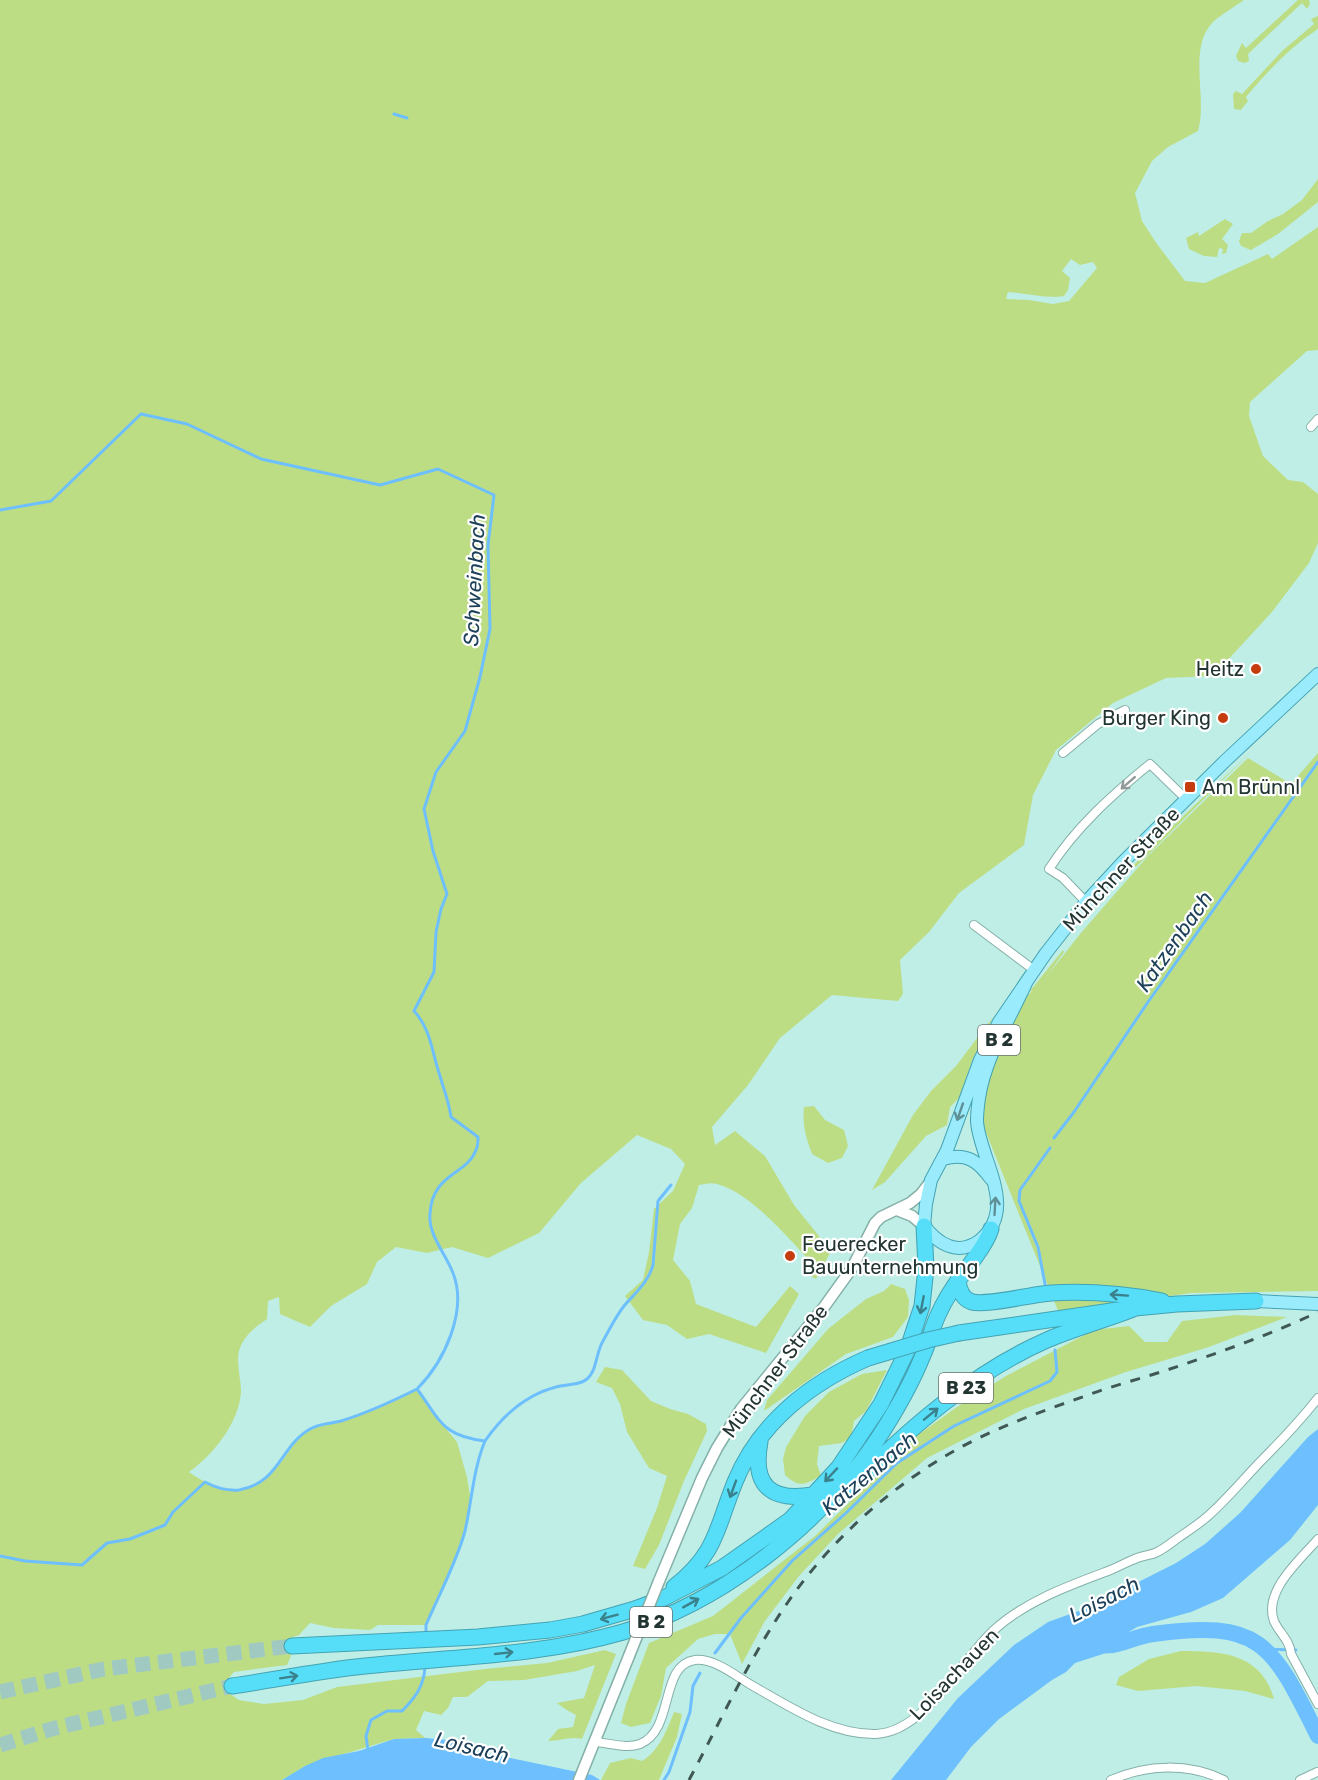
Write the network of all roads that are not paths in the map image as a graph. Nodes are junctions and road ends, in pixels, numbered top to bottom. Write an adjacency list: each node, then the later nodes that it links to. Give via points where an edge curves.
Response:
1 (1318, 419): 2 (street)
2 (1311, 427)
3 (1318, 674): 6 (main road, Münchner Straße / B 2)
4 (1125, 710): 5 (street, via 1098,724)
5 (1063, 753)
6 (1186, 800): 7 (main road, Münchner Straße / B 2); 7 (street, one-way to 7, via 1150,764 1103,804 1049,869)
7 (1086, 902): 9 (main road, Münchner Straße / B 2)
8 (974, 925): 9 (street)
9 (1034, 970): 10 (main road, Münchner Straße / B 2)
10 (1026, 983): 11 (main road, B 2, one-way to 11, via 999,1022); 13 (main road, B 2, via 984,1074 979,1098 977,1121)
11 (943, 1159): 12 (main road, B 2); 13 (main road, via 972,1158)
12 (931, 1180): 14 (street, Münchner Straße); 15 (main road, B 2)
13 (994, 1182): 16 (main road, B 2, one-way to 13, via 997,1203)
14 (897, 1210): 15 (street); 30 (street, Münchner Straße, bridge, via 875,1223 852,1268 741,1409 717,1448)
15 (924, 1226): 16 (main road, via 942,1243 961,1248 973,1245); 24 (highway, B 2, one-way to 24, via 923,1298 908,1351 882,1404)
16 (991, 1229): 17 (highway, B 2)
17 (958, 1280): 19 (highway, B 23, one-way to 17, via 1139,1296 1072,1293 978,1303 965,1298); 24 (highway, B 2, via 876,1442)
18 (1256, 1301): 19 (highway, B 23); 20 (main road, B 23)
19 (1177, 1304): 21 (highway, B 23)
20 (1318, 1304)
21 (1133, 1309): 23 (highway, B 23, bridge, via 959,1333 868,1358 812,1387 782,1412); 24 (highway, B 23, one-way to 21, via 842,1497 924,1419 1010,1359 1046,1341)
22 (1315, 1403): 30 (street, Loisachauen, via 1208,1516 1157,1553 1051,1593 1009,1618 979,1645 928,1705 897,1729 876,1734 852,1733 828,1725 718,1666 695,1660 678,1671 660,1725 649,1738 633,1746)
23 (761, 1438): 24 (highway, via 757,1468 764,1482 785,1496); 26 (highway, B 23, one-way to 26, via 742,1465 709,1550)
24 (818, 1500): 26 (highway, B 2, via 722,1568); 28 (highway, B 2, one-way to 24, via 352,1667 571,1643 622,1632 685,1607 728,1582 801,1528)
25 (1318, 1539): 29 (street, via 1282,1580 1271,1607)
26 (664, 1598): 27 (highway, B 2, one-way to 27, via 583,1624 539,1631)
27 (292, 1646)
28 (232, 1686)
29 (1318, 1704)
30 (595, 1742): 32 (street, Münchner Straße)
31 (1317, 1772): 35 (street)
32 (579, 1780)
33 (1112, 1780): 34 (street, via 1130,1772 1177,1767 1205,1771)
34 (1224, 1780)
35 (1300, 1780)

